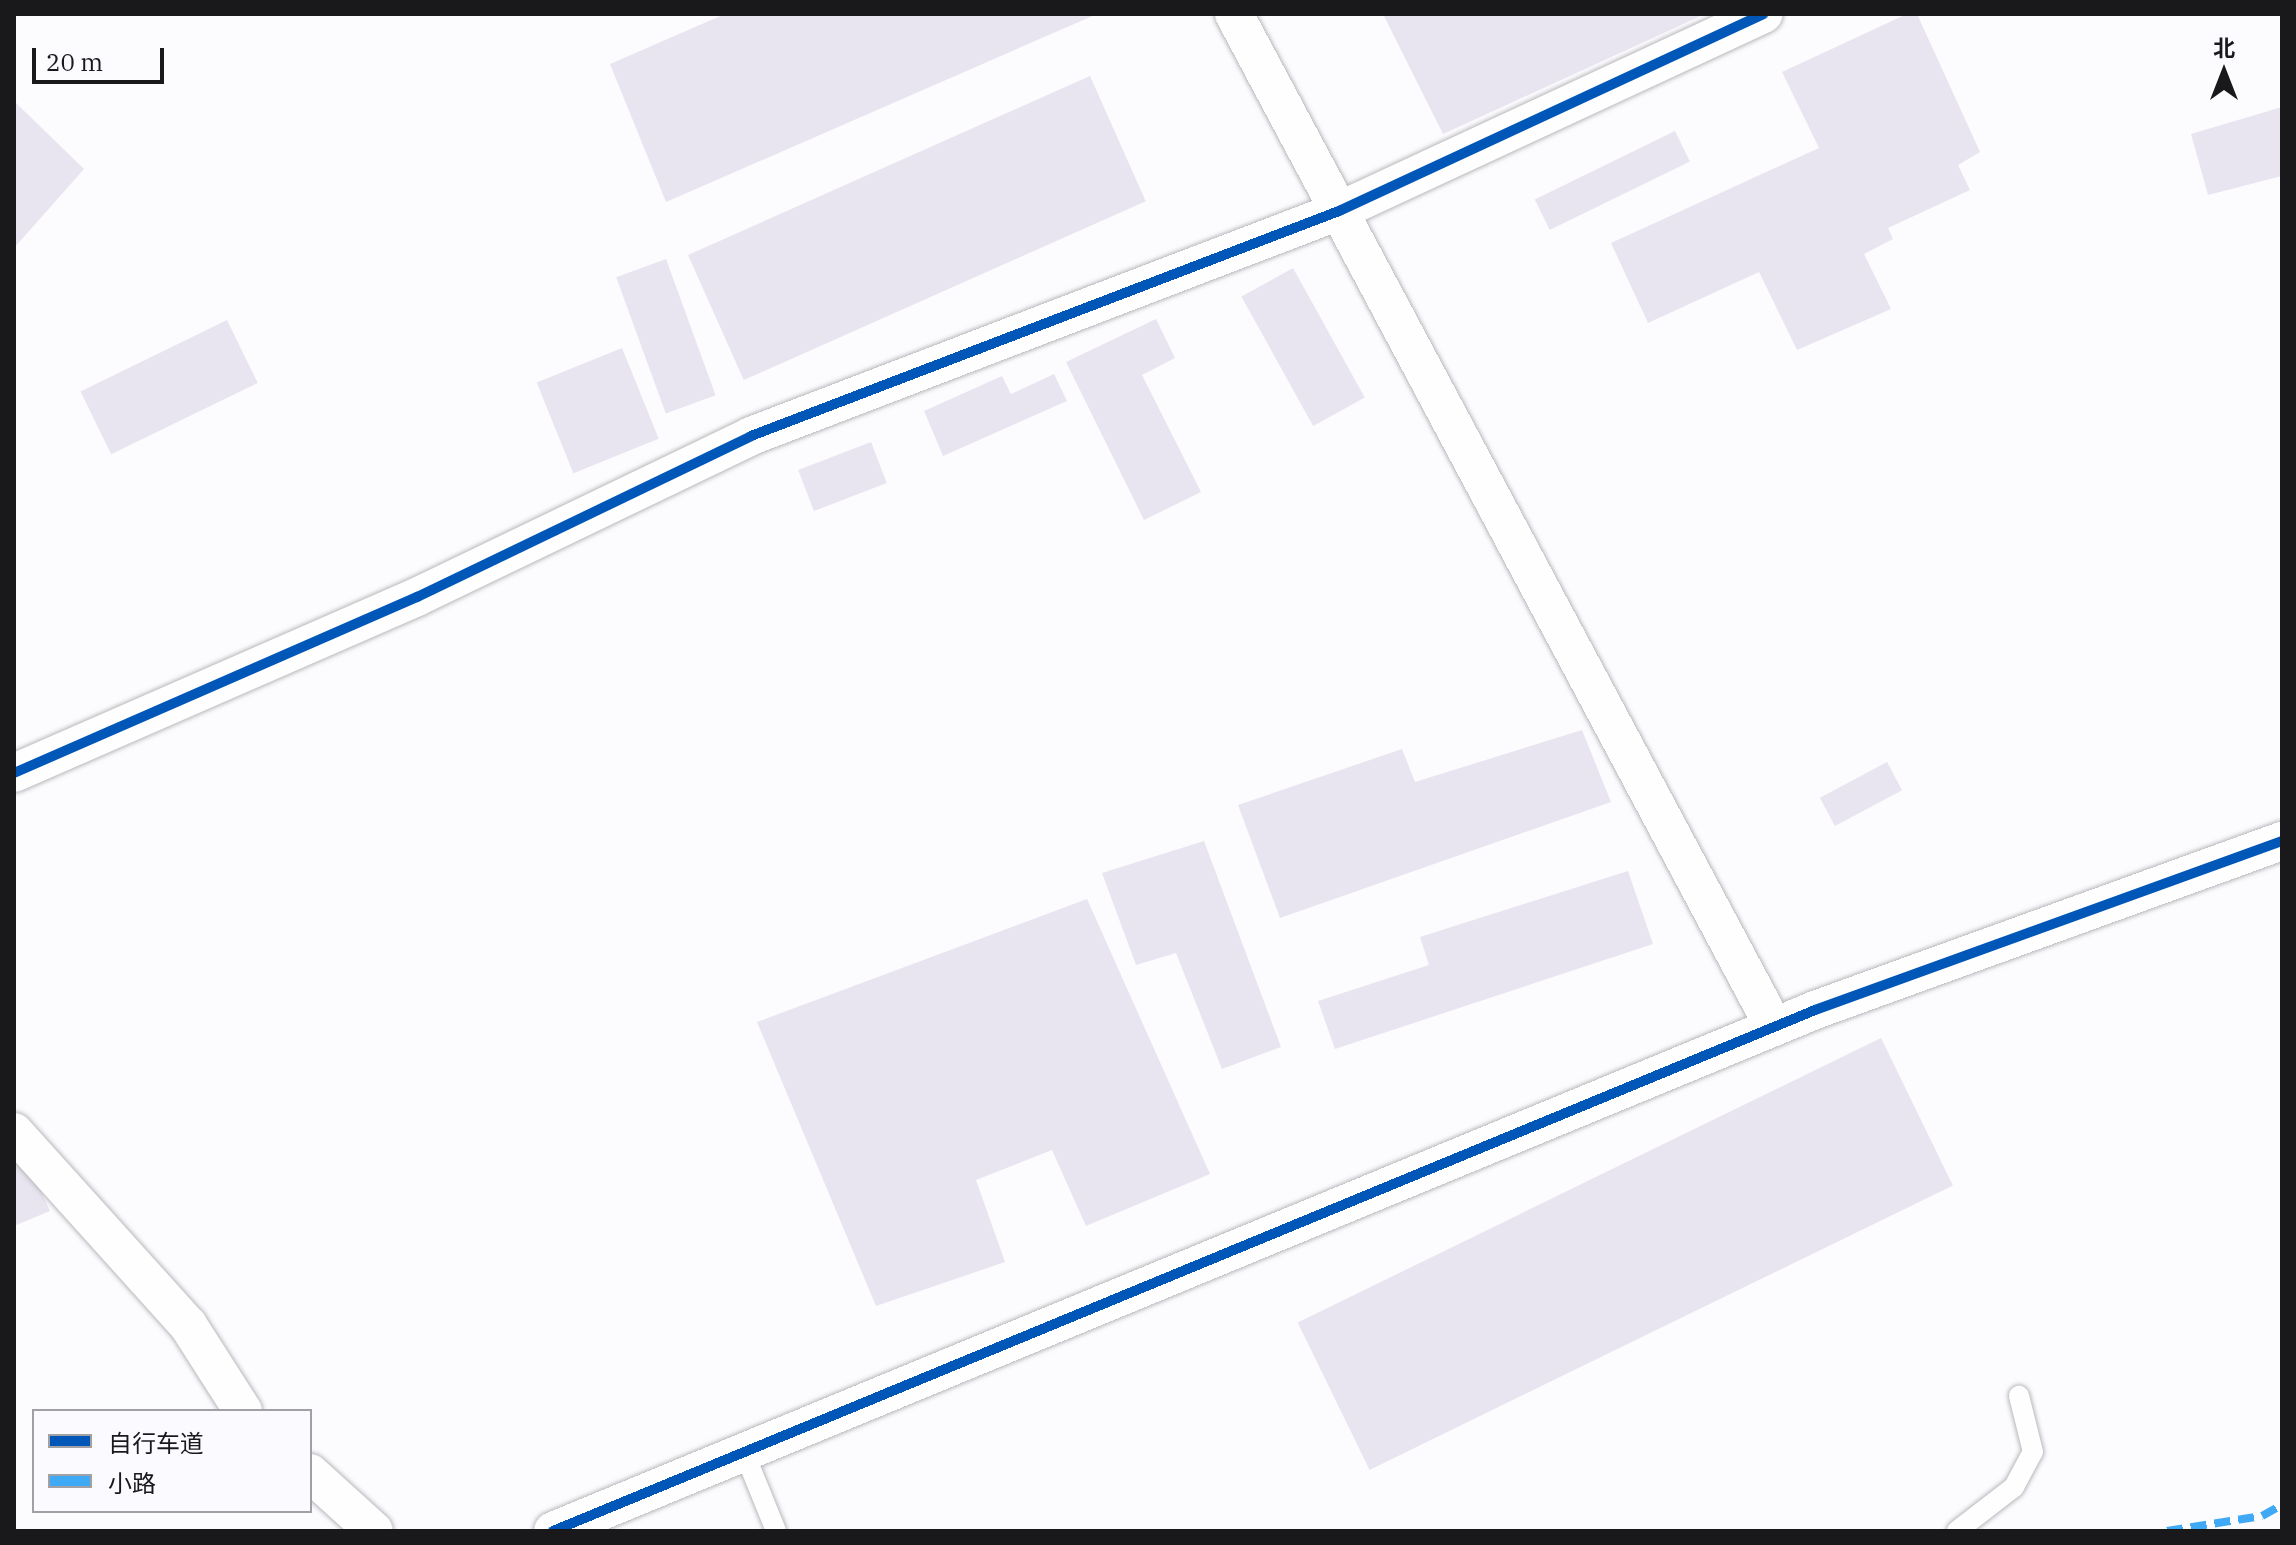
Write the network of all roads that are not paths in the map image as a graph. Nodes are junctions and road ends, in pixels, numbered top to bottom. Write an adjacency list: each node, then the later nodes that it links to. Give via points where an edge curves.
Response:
1 (1234, 14): 3 (street)
2 (1764, 14): 3 (street)
3 (1339, 211): 4 (street, via 751,436 417,597); 6 (street)
4 (14, 773)
5 (2282, 841): 6 (street)
6 (1774, 1027): 10 (street)
7 (14, 1132): 9 (street, via 188,1325)
8 (2019, 1396): 15 (lane, via 2033,1452 2014,1487)
9 (242, 1409)
10 (744, 1452): 13 (street); 14 (lane)
11 (312, 1475): 12 (street)
12 (374, 1531)
13 (553, 1531)
14 (776, 1531)
15 (1957, 1531)

